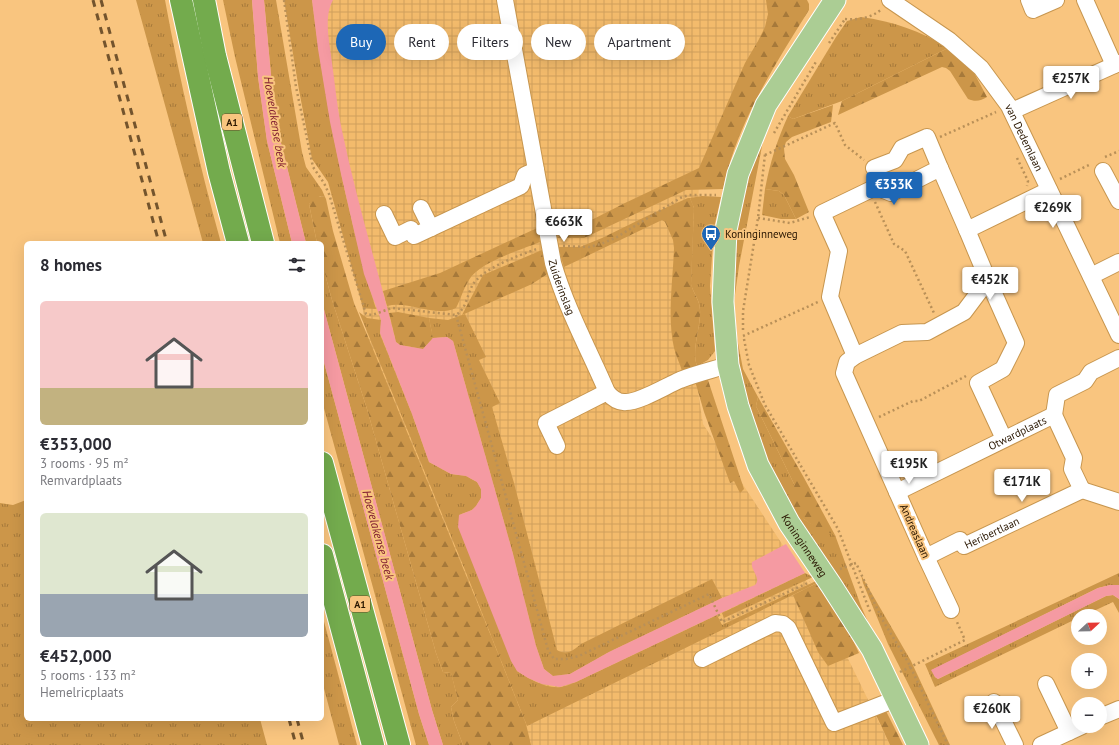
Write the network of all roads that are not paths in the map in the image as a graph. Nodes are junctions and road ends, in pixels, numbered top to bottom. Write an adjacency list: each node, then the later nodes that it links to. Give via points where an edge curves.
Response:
1 (181, 0): 21 (highway, A1)
2 (204, 0): 22 (highway, A1, via 215,56)
3 (505, 0): 14 (street, Zuiderinslag)
4 (890, 0): 10 (street, van Dedemlaan, via 948,40 981,68)
5 (1029, 0): 6 (street, via 1033,10)
6 (1056, 0)
7 (1085, 0): 9 (street)
8 (836, 10): 29 (main road, Koninginneweg, via 766,105 738,174 726,230 723,302)
9 (1117, 64): 10 (street)
10 (1004, 112): 15 (street, van Dedemlaan)
11 (1100, 164): 16 (street)
12 (874, 168): 13 (street, via 895,160 902,148 927,138)
13 (940, 168): 20 (street); 27 (street, via 891,193 876,187 822,213 839,251 830,297)
14 (525, 172): 19 (street, via 522,186); 30 (street, Zuiderinslag, via 558,280)
15 (1048, 187): 20 (street, via 1032,198); 24 (street, van Dedemlaan)
16 (1119, 201)
17 (421, 208): 19 (street)
18 (384, 214): 19 (street, via 395,237 411,229 414,236)
19 (431, 228)
20 (967, 230): 25 (street)
21 (237, 241)
22 (262, 241)
23 (1119, 262): 24 (street)
24 (1091, 276): 26 (street, van Dedemlaan)
25 (988, 280): 27 (street, via 964,312 927,332 902,333); 32 (street, via 1016,343 1003,370 978,383)
26 (1119, 335)
27 (855, 356): 36 (street, Andreaslaan, via 847,362 844,373)
28 (1119, 358): 31 (street, Otwardplaats, via 1091,372 1085,381 1057,396)
29 (728, 365): 30 (street, via 682,380 634,401 618,401); 43 (main road, Koninginneweg, via 738,406 758,465 789,523 872,649)
30 (607, 392): 33 (street, via 546,423)
31 (1054, 415): 32 (street, Otwardplaats); 35 (street, via 1074,458 1072,469)
32 (1004, 439): 36 (street, Otwardplaats)
33 (557, 446)
34 (324, 469): 50 (highway, A1)
35 (1082, 490): 37 (street); 38 (street, Heribertlaan, via 964,546 960,540)
36 (897, 492): 38 (street, Andreaslaan)
37 (1119, 502)
38 (926, 557): 40 (street, Andreaslaan)
39 (324, 562): 49 (highway, A1)
40 (951, 610)
41 (702, 659): 43 (street, via 775,623 782,624 788,628 834,723)
42 (1047, 684): 47 (street)
43 (896, 699): 51 (main road, Koninginneweg)
44 (994, 702): 52 (street)
45 (1119, 709): 46 (street)
46 (1107, 715)
47 (1071, 723)
48 (1071, 731): 53 (street)
49 (373, 745)
50 (399, 745)
51 (918, 745)
52 (1015, 745)
53 (1041, 745)

